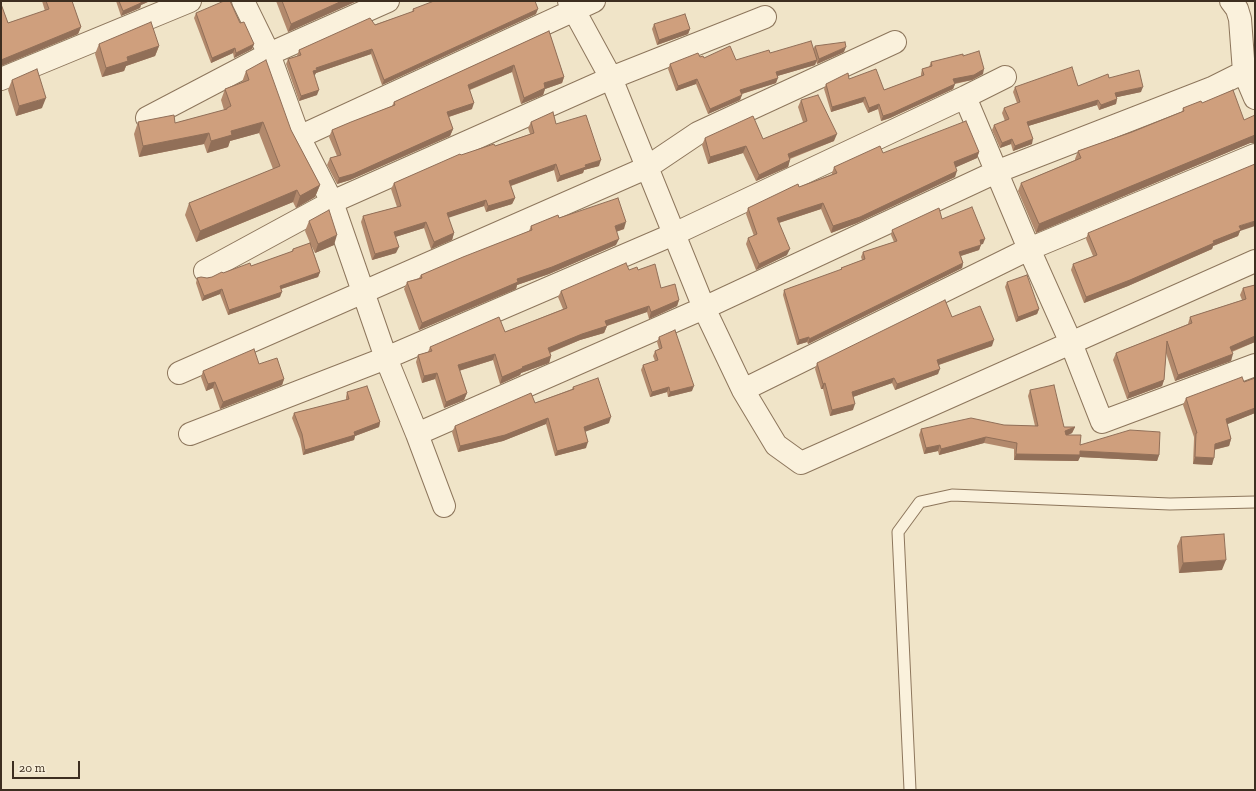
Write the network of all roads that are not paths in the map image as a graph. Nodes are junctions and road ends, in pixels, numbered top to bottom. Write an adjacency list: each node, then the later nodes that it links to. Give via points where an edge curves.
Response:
1 (190, 1): 13 (street)
2 (244, 1): 9 (street)
3 (388, 1): 9 (street)
4 (594, 1): 6 (street)
5 (1231, 1): 10 (street, via 1240,19)
6 (572, 6): 12 (street); 17 (street)
7 (765, 17): 12 (street)
8 (895, 42): 19 (street, via 698,133)
9 (269, 54): 16 (street); 17 (street)
10 (1244, 72): 15 (street); 20 (street, via 1212,88)
11 (1005, 77): 14 (street)
12 (611, 78): 19 (street); 21 (street)
13 (1, 80)
14 (965, 97): 20 (street); 22 (street)
15 (1255, 98)
16 (147, 118)
17 (299, 137): 21 (street)
18 (1255, 155): 23 (street)
19 (646, 168): 22 (street); 26 (street)
20 (996, 172): 23 (street); 27 (street)
21 (332, 202): 25 (street); 26 (street)
22 (674, 234): 27 (street); 29 (street)
23 (1029, 249): 28 (street); 32 (street)
24 (1255, 261): 28 (street)
25 (205, 271)
26 (364, 293): 29 (street); 31 (street)
27 (704, 308): 32 (street); 34 (street)
28 (1071, 343): 30 (street, via 1102,422); 32 (street, via 801,463 776,445)
29 (386, 358): 33 (street); 34 (street)
30 (1255, 365)
31 (179, 373)
32 (743, 390)
33 (190, 434)
34 (417, 434): 36 (street)
35 (1255, 502): 37 (lane, via 1170,504 952,495 920,502 898,532)
36 (444, 506)
37 (910, 790)

